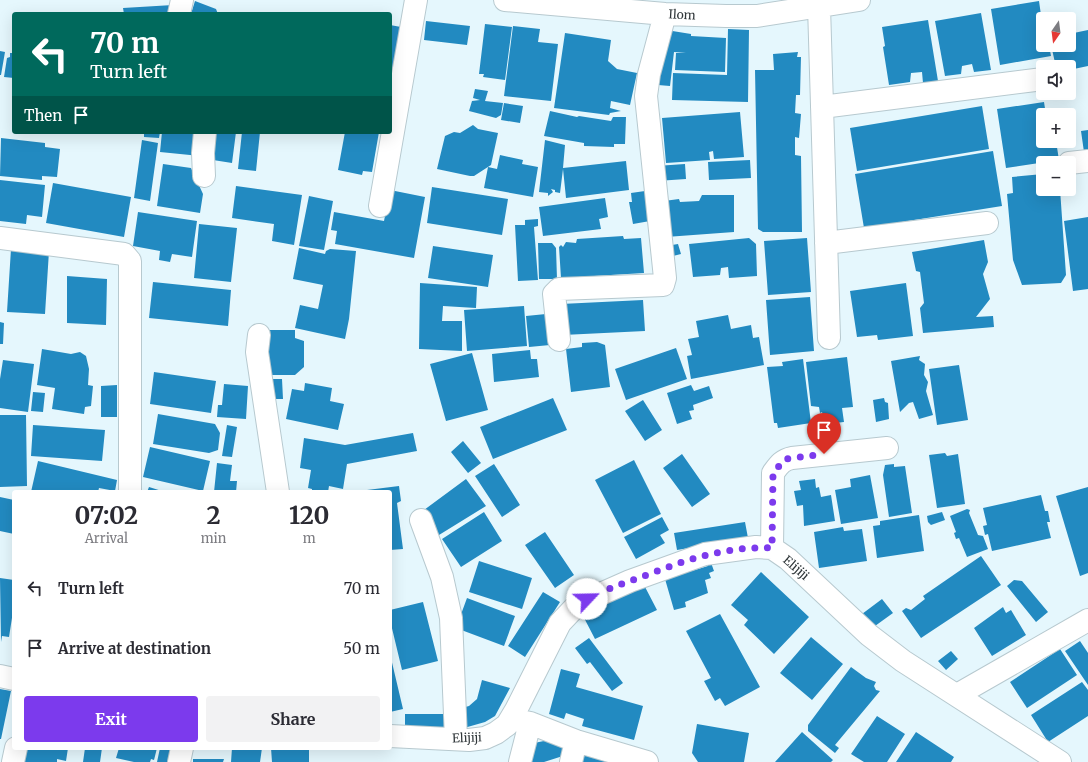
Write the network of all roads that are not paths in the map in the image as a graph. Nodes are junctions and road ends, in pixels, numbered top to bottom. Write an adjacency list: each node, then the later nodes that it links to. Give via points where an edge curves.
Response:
1 (182, 0): 9 (street)
2 (416, 0): 17 (street)
3 (505, 0): 5 (street, Ilom)
4 (846, 1): 7 (street, Ilom)
5 (542, 2): 10 (street, Ilom)
6 (776, 6): 7 (street, Ilom); 8 (street, Ilom, via 758,16)
7 (818, 6): 12 (street)
8 (706, 8): 10 (street, Ilom)
9 (179, 12)
10 (665, 14): 23 (street, via 649,74 646,96 665,278 663,285 556,291 554,294)
11 (1036, 80): 12 (street)
12 (822, 107): 20 (street)
13 (205, 134): 16 (street)
14 (1088, 160): 15 (street)
15 (1076, 163)
16 (204, 176)
17 (380, 206)
18 (987, 223): 20 (street)
19 (0, 238): 25 (street, via 124,254 130,261)
20 (826, 243): 22 (street)
21 (259, 335): 26 (street, via 257,352)
22 (829, 338)
23 (559, 340)
24 (887, 448): 28 (street, via 785,459 779,464 773,473)
25 (130, 490)
26 (278, 490)
27 (421, 520): 35 (street, via 442,577 451,618)
28 (772, 548): 32 (street, Elijiji, via 788,559 869,635 903,661); 33 (street, Elijiji, via 756,547 706,554 630,581 578,604 560,623)
29 (1088, 620): 32 (street)
30 (0, 676): 31 (street)
31 (12, 679)
32 (957, 695): 44 (street, Elijiji)
33 (520, 721): 35 (street, Elijiji, via 507,725 485,738); 36 (street); 41 (street)
34 (392, 736): 35 (street, Elijiji)
35 (456, 739)
36 (576, 741): 42 (street); 43 (street)
37 (16, 750): 39 (street)
38 (182, 750): 40 (street)
39 (13, 762)
40 (179, 762)
41 (520, 762)
42 (571, 762)
43 (647, 762)
44 (1060, 762)

